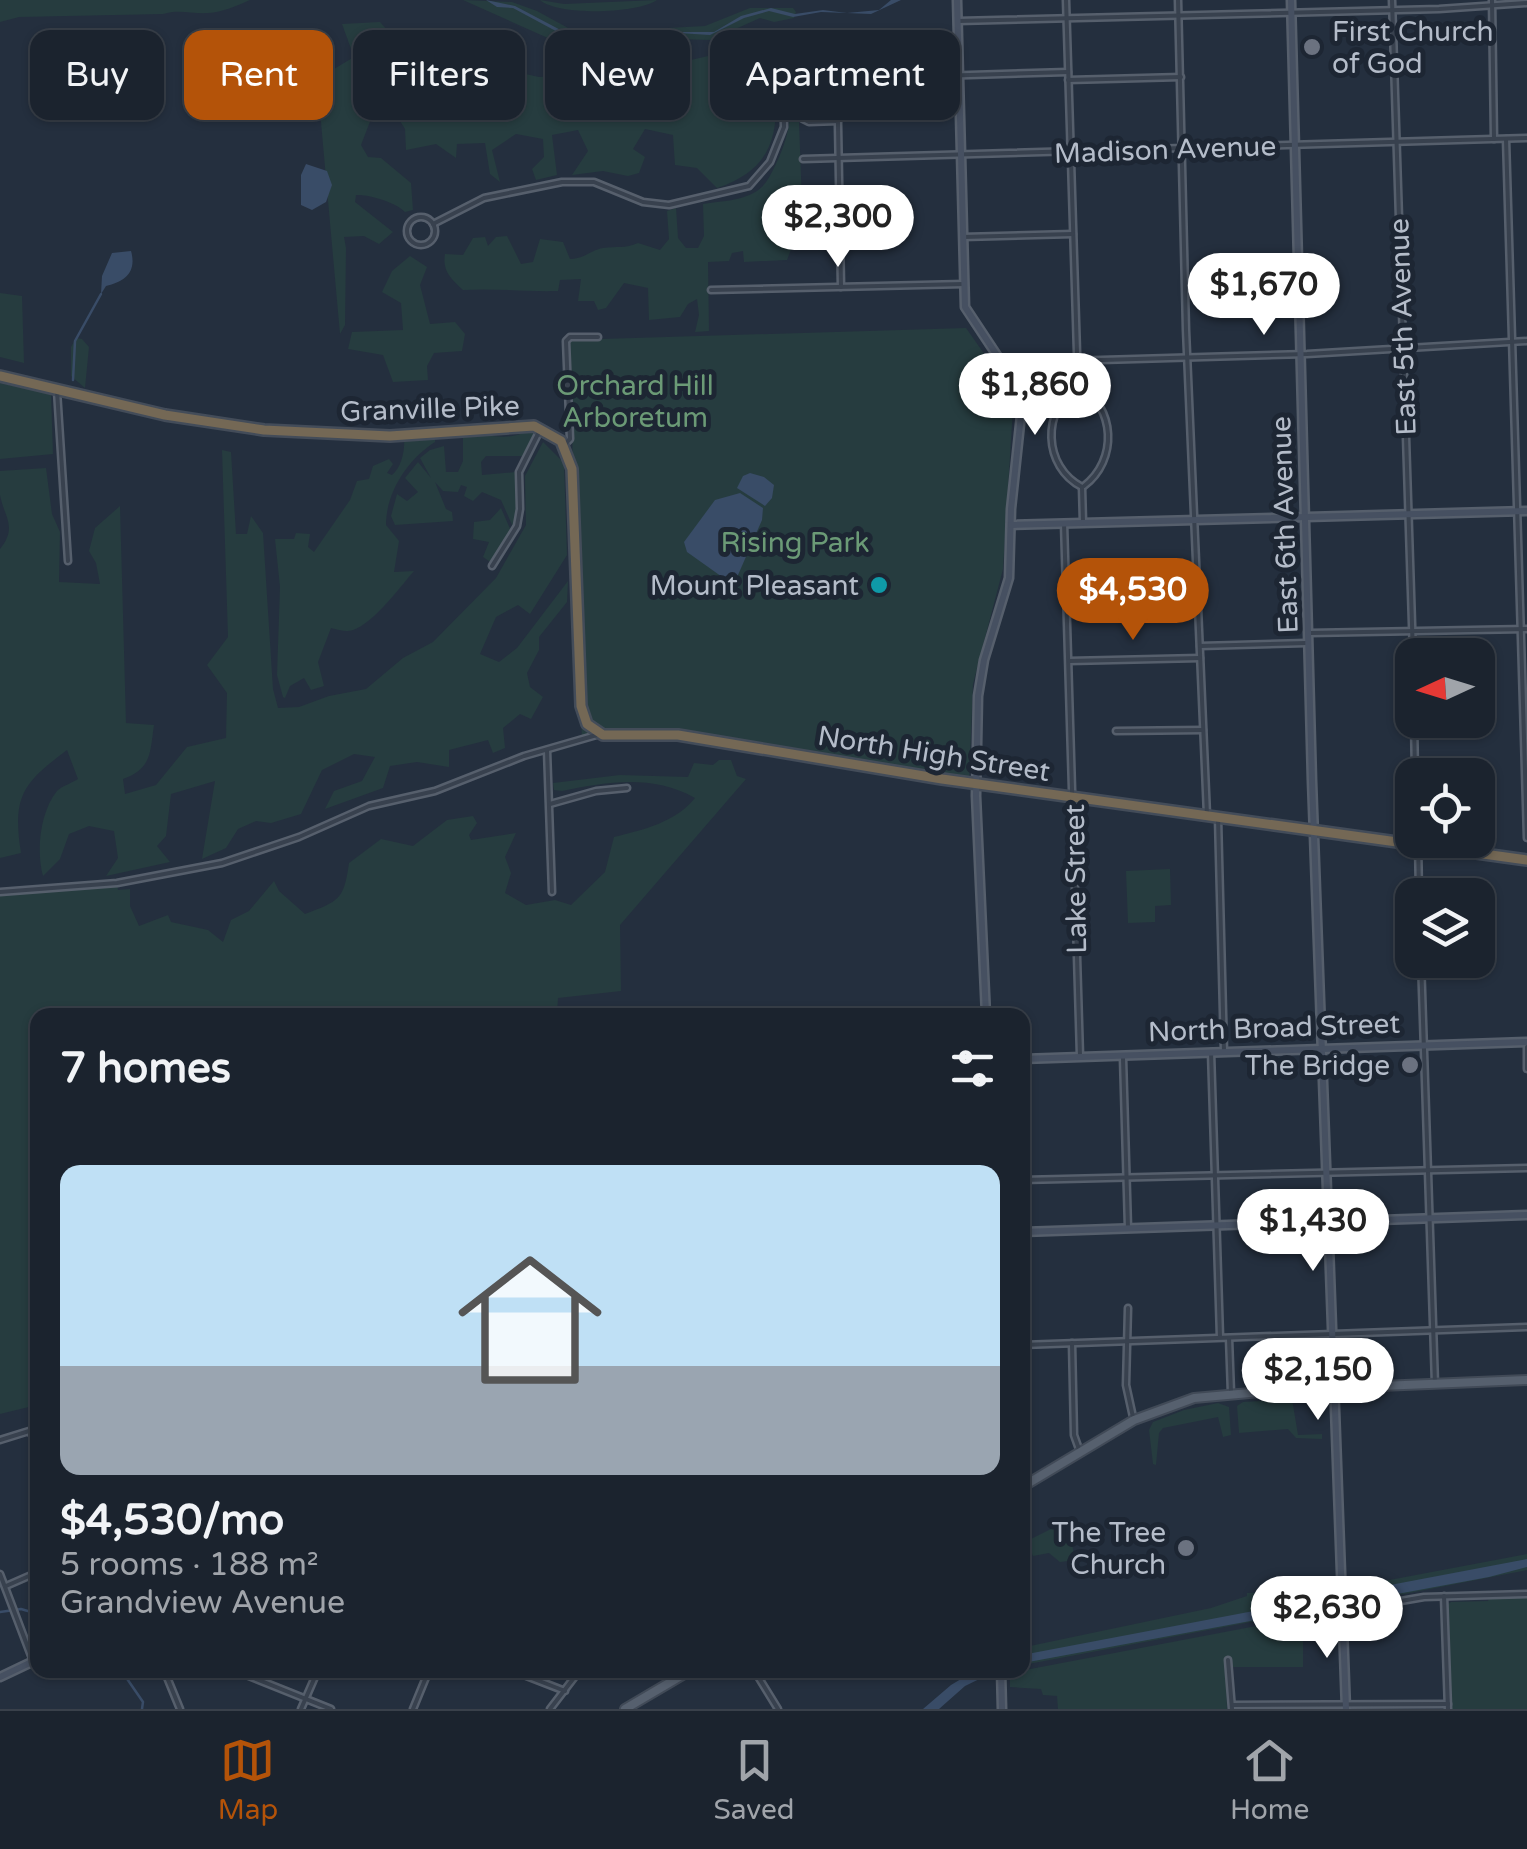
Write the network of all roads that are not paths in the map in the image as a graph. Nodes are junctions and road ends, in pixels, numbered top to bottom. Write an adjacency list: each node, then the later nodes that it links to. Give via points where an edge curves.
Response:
1 (1066, 0): 11 (street)
2 (1178, 0): 10 (street)
3 (1291, 0): 9 (street, East 6th Avenue)
4 (1392, 0): 8 (street, East 5th Avenue)
5 (957, 1): 12 (street)
6 (1492, 3): 7 (street); 8 (street); 23 (street)
7 (1527, 3)
8 (1392, 10): 9 (street); 25 (street, East 5th Avenue)
9 (1291, 13): 10 (street); 26 (street, East 6th Avenue)
10 (1179, 16): 11 (street); 16 (street)
11 (1066, 20): 12 (street); 14 (street)
12 (958, 21): 13 (street)
13 (958, 30)
14 (1068, 72): 15 (street); 17 (street)
15 (960, 76)
16 (1181, 77): 17 (street); 27 (street)
17 (1068, 80): 28 (street)
18 (784, 120): 32 (street, via 770,162 750,186 669,205 594,182 562,182 484,198)
19 (805, 120): 21 (street)
20 (960, 120): 29 (street)
21 (838, 121): 30 (street)
22 (1527, 138): 24 (street, Madison Avenue)
23 (1494, 139): 24 (street, Madison Avenue); 25 (street, Madison Avenue)
24 (1506, 139): 40 (street)
25 (1396, 142): 26 (street, Madison Avenue); 41 (street, East 5th Avenue)
26 (1294, 145): 27 (street, Madison Avenue); 42 (street, East 6th Avenue)
27 (1182, 148): 28 (street, Madison Avenue); 43 (street)
28 (1071, 152): 29 (street, Madison Avenue); 33 (street)
29 (960, 155): 30 (street, Madison Avenue); 34 (street)
30 (839, 158): 31 (street, Madison Avenue); 36 (street)
31 (803, 159)
32 (433, 224): 32 (street, via 414,220 410,238 428,243)
33 (1073, 234): 34 (street); 44 (street)
34 (963, 237): 35 (street)
35 (964, 284): 36 (street); 45 (street, via 968,314)
36 (841, 287): 37 (street)
37 (711, 290)
38 (598, 337): 50 (street, via 566,341 570,439)
39 (1527, 341): 40 (street)
40 (1512, 342): 41 (street); 53 (street)
41 (1403, 350): 42 (street); 54 (street, East 5th Avenue)
42 (1300, 354): 43 (street); 55 (street, East 6th Avenue)
43 (1188, 357): 44 (street); 56 (street)
44 (1077, 360): 45 (street); 47 (street)
45 (1003, 363): 59 (street, via 1021,415)
46 (0, 376): 48 (highway, Granville Pike)
47 (1078, 385): 51 (street, via 1102,410 1108,442 1102,468); 51 (street, via 1055,412 1052,449 1062,471)
48 (57, 392): 49 (highway, Granville Pike, via 188,420 307,434); 60 (street)
49 (541, 428): 50 (highway, Granville Pike); 61 (street, via 522,462 517,526)
50 (564, 444): 74 (highway, via 572,469 581,706)
51 (1082, 487): 57 (street)
52 (1527, 510): 53 (street)
53 (1517, 511): 54 (street); 64 (street)
54 (1408, 513): 55 (street); 65 (street, East 5th Avenue)
55 (1305, 516): 56 (street); 66 (street, East 6th Avenue)
56 (1194, 519): 57 (street); 62 (street)
57 (1083, 522): 58 (street)
58 (1064, 523): 59 (street); 63 (street, Lake Street)
59 (1011, 525): 76 (street, via 1007,588 979,686)
60 (68, 562)
61 (492, 566)
62 (1197, 590): 63 (street); 69 (street)
63 (1066, 591): 71 (street, Lake Street)
64 (1524, 629): 65 (street); 82 (street)
65 (1412, 631): 66 (street); 67 (street, East 5th Avenue)
66 (1310, 632): 68 (street, East 6th Avenue)
67 (1412, 638)
68 (1310, 642): 69 (street); 81 (street, East 6th Avenue)
69 (1199, 646): 70 (street)
70 (1200, 658): 71 (street); 72 (street)
71 (1068, 661): 78 (street, Lake Street)
72 (1203, 730): 73 (street); 80 (street)
73 (1116, 731)
74 (600, 734): 75 (street, North High Street); 76 (highway, North High Street, via 678,735)
75 (547, 750): 79 (street); 86 (street, North High Street, via 435,791 369,806 208,867 117,883)
76 (976, 784): 78 (highway, North High Street); 89 (street)
77 (627, 788): 79 (street)
78 (1073, 797): 80 (highway, North High Street); 96 (street, Lake Street)
79 (550, 804): 87 (street)
80 (1212, 817): 81 (highway, North High Street); 93 (street)
81 (1315, 831): 83 (highway, North High Street); 92 (street, East 6th Avenue)
82 (1527, 838)
83 (1395, 840)
84 (1495, 855): 85 (highway, North High Street)
85 (1527, 860)
86 (0, 892)
87 (552, 892)
88 (1422, 978): 91 (street)
89 (986, 1008)
90 (1527, 1044): 91 (street, North Broad Street); 98 (street)
91 (1424, 1045): 92 (street, North Broad Street); 100 (street)
92 (1324, 1048): 93 (street, North Broad Street); 101 (street, East 6th Avenue)
93 (1224, 1051): 94 (street, North Broad Street)
94 (1211, 1052): 95 (street, North Broad Street); 102 (street)
95 (1122, 1054): 96 (street, North Broad Street); 103 (street)
96 (1080, 1056): 97 (street, North Broad Street)
97 (1030, 1059)
98 (1527, 1069)
99 (1527, 1168): 100 (street)
100 (1428, 1173): 101 (street); 106 (street)
101 (1328, 1175): 102 (street); 107 (street, East 6th Avenue)
102 (1214, 1177): 103 (street); 108 (street)
103 (1127, 1178): 104 (street); 109 (street)
104 (1030, 1180)
105 (1527, 1216): 106 (street)
106 (1430, 1218): 107 (street); 113 (street)
107 (1329, 1222): 108 (street); 114 (street, East 6th Avenue)
108 (1216, 1226): 109 (street); 115 (street)
109 (1128, 1228): 110 (street)
110 (1030, 1232)
111 (1128, 1308): 117 (street)
112 (1527, 1327): 113 (street)
113 (1434, 1331): 114 (street); 121 (street)
114 (1333, 1334): 116 (street); 122 (street, East 6th Avenue)
115 (1220, 1338): 116 (street); 117 (street)
116 (1229, 1338): 123 (street)
117 (1126, 1342): 118 (street); 124 (street, via 1126,1392)
118 (1072, 1344): 119 (street); 127 (street)
119 (1030, 1346)
120 (1527, 1380): 121 (main road)
121 (1435, 1384): 122 (main road)
122 (1335, 1388): 123 (main road); 134 (street, East 6th Avenue)
123 (1232, 1393): 124 (main road, via 1182,1401)
124 (1134, 1420): 127 (main road)
125 (30, 1432): 126 (street)
126 (0, 1440)
127 (1080, 1452): 128 (main road)
128 (1030, 1482)
129 (0, 1574): 131 (street)
130 (30, 1575): 131 (street)
131 (5, 1586): 135 (street)
132 (1527, 1594): 133 (street)
133 (1444, 1596): 134 (street); 150 (street)
134 (1343, 1610): 152 (street, East 6th Avenue)
135 (30, 1646)
136 (1228, 1660): 151 (street)
137 (30, 1663): 138 (street)
138 (0, 1677)
139 (167, 1678): 153 (street)
140 (254, 1678): 149 (street)
141 (314, 1678): 149 (street)
142 (426, 1678): 156 (street)
143 (532, 1678): 148 (street)
144 (574, 1678): 148 (street)
145 (677, 1678): 158 (main road)
146 (759, 1678): 159 (street)
147 (1001, 1678): 160 (street)
148 (565, 1691): 157 (street)
149 (305, 1698): 154 (street); 155 (street)
150 (1448, 1706): 152 (street)
151 (1232, 1707): 152 (street)
152 (1346, 1707)
153 (180, 1709)
154 (301, 1709)
155 (331, 1709)
156 (412, 1709)
157 (550, 1709)
158 (625, 1709)
159 (778, 1709)
160 (1002, 1709)

